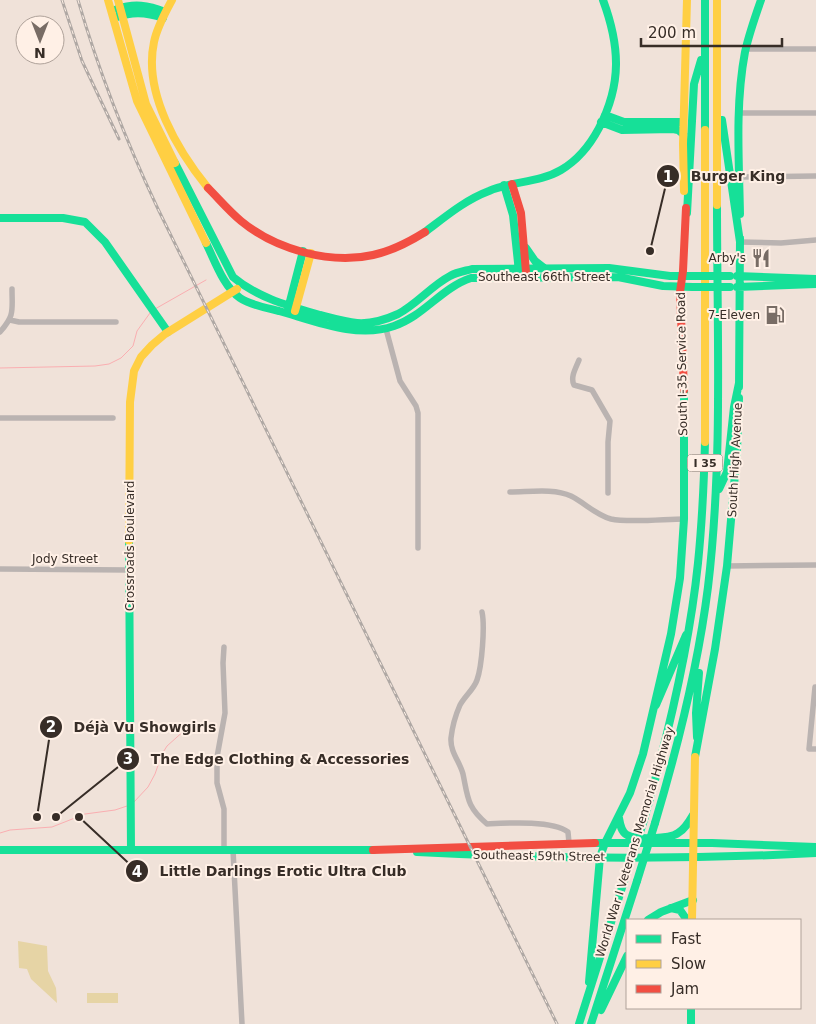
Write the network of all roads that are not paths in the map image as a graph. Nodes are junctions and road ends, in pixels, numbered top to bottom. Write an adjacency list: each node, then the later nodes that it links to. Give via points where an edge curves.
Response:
1 (108, 0): 9 (main road)
2 (172, 0): 10 (main road)
3 (603, 0): 17 (main road, via 615,55 613,91)
4 (687, 0): 18 (main road, South I-35 Service Road)
5 (705, 0): 11 (main road, World War I Veterans Memorial Highway / I 35)
6 (717, 0): 14 (main road, World War I Veterans Memorial Highway / I 35)
7 (760, 0): 13 (main road, South High Avenue)
8 (120, 7): 9 (main road); 10 (main road, via 145,4); 36 (main road, via 146,104 224,261)
9 (112, 15): 40 (main road, via 137,101)
10 (164, 15): 28 (main road, via 153,47 152,68 156,94 186,159 213,193 250,228 278,244)
11 (705, 47): 23 (main road, via 694,84); 61 (main road, World War I Veterans Memorial Highway / I 35, via 705,465)
12 (816, 49): 13 (street)
13 (746, 50): 15 (main road, South High Avenue)
14 (718, 96): 26 (main road); 53 (main road, World War I Veterans Memorial Highway / I 35)
15 (740, 113): 16 (street); 21 (main road, South High Avenue)
16 (816, 113)
17 (603, 118): 18 (main road, via 624,122); 19 (main road, via 622,130 673,129); 22 (main road, via 594,138 580,156 563,169 552,175)
18 (683, 122): 19 (main road, South I-35 Service Road)
19 (684, 134): 23 (main road, South I-35 Service Road)
20 (816, 176): 21 (street)
21 (739, 177): 26 (main road, South High Avenue)
22 (508, 185): 27 (main road, via 520,213); 28 (main road, via 480,195 389,251 355,257); 29 (main road)
23 (686, 213): 31 (main road, South I-35 Service Road)
24 (0, 218): 46 (main road, via 63,218 85,222 104,242)
25 (816, 240): 26 (street)
26 (740, 242): 32 (main road, South High Avenue)
27 (524, 243): 29 (main road); 30 (main road, via 530,256)
28 (307, 252): 41 (main road)
29 (522, 268): 30 (main road, Southeast 66th Street); 33 (main road); 41 (main road, Southeast 66th Street, via 472,269 456,273 403,312 383,320 350,322)
30 (544, 268): 31 (main road, Southeast 66th Street, via 616,269)
31 (682, 276): 32 (main road, Southeast 66th Street, bridge); 37 (main road, South I-35 Service Road)
32 (740, 276): 34 (main road, Southeast 66th Street); 38 (main road, South High Avenue)
33 (523, 277): 37 (main road, Southeast 66th Street, via 618,277); 44 (main road, Southeast 66th Street, via 464,280 407,321)
34 (816, 278)
35 (816, 284): 38 (main road, Southeast 66th Street)
36 (241, 285): 40 (main road, Crossroads Boulevard); 41 (main road, Southeast 66th Street)
37 (681, 287): 38 (main road, Southeast 66th Street, bridge); 54 (main road, South I-35 Service Road)
38 (740, 287): 48 (main road, South High Avenue)
39 (12, 289): 42 (street)
40 (233, 292): 41 (main road, Southeast 66th Street, via 250,303); 46 (main road, Crossroads Boulevard)
41 (291, 310): 44 (main road, Southeast 66th Street, via 356,332)
42 (10, 320): 43 (street); 45 (street)
43 (116, 322)
44 (386, 329): 55 (street, via 400,380 418,413)
45 (0, 332)
46 (168, 332): 59 (main road, Crossroads Boulevard, via 147,351 132,378)
47 (579, 360): 52 (street, via 572,381 574,385 592,390 610,422)
48 (739, 383): 53 (main road, via 727,472); 57 (main road, South High Avenue)
49 (0, 418): 50 (street)
50 (113, 418)
51 (510, 492): 54 (street, via 556,492 610,518 621,520)
52 (608, 493)
53 (716, 494): 62 (main road, World War I Veterans Memorial Highway / I 35)
54 (684, 519): 65 (main road, South I-35 Service Road, via 676,607)
55 (418, 548)
56 (816, 564): 57 (street)
57 (727, 566): 66 (main road, South High Avenue)
58 (0, 569): 59 (street, Jody Street)
59 (129, 570): 75 (main road, Crossroads Boulevard)
60 (482, 612): 70 (street, via 481,663 477,681 460,706 451,739 471,807 487,824 534,824 562,828 568,832)
61 (690, 628): 65 (main road, via 675,653); 87 (main road, World War I Veterans Memorial Highway / I 35, bridge, via 672,721)
62 (702, 630): 66 (main road); 91 (main road, World War I Veterans Memorial Highway / I 35, bridge, via 682,729)
63 (224, 647): 76 (street, via 225,713 217,757 217,784 224,809)
64 (815, 687): 67 (street)
65 (656, 705): 69 (main road, South I-35 Service Road, via 638,773)
66 (697, 737): 68 (main road, South High Avenue)
67 (813, 749)
68 (693, 814): 69 (main road, via 680,832 669,837 632,837 620,825); 72 (main road, South High Avenue)
69 (619, 818): 71 (main road, South I-35 Service Road)
70 (569, 843): 71 (main road, Southeast 59th Street); 77 (main road, Southeast 59th Street)
71 (605, 843): 72 (main road, Southeast 59th Street); 79 (main road, South I-35 Service Road)
72 (693, 843): 73 (main road, Southeast 59th Street); 80 (main road, South High Avenue)
73 (816, 847)
74 (0, 850): 75 (main road, Southeast 59th Street)
75 (131, 850): 76 (main road, Southeast 59th Street)
76 (228, 850): 77 (main road, Southeast 59th Street); 90 (street)
77 (383, 850): 79 (main road, Southeast 59th Street)
78 (816, 853): 80 (main road, Southeast 59th Street)
79 (600, 857): 80 (main road, Southeast 59th Street); 87 (main road, South I-35 Service Road)
80 (693, 857): 81 (main road, South High Avenue)
81 (693, 900): 82 (main road); 85 (main road, South High Avenue)
82 (671, 908): 83 (main road); 84 (main road, via 680,910)
83 (650, 919)
84 (686, 919)
85 (692, 919)
86 (626, 958): 91 (main road)
87 (588, 993): 89 (main road, World War I Veterans Memorial Highway / I 35)
88 (691, 1009): 92 (main road)
89 (579, 1022)
90 (242, 1024)
91 (592, 1024)
92 (691, 1024)

